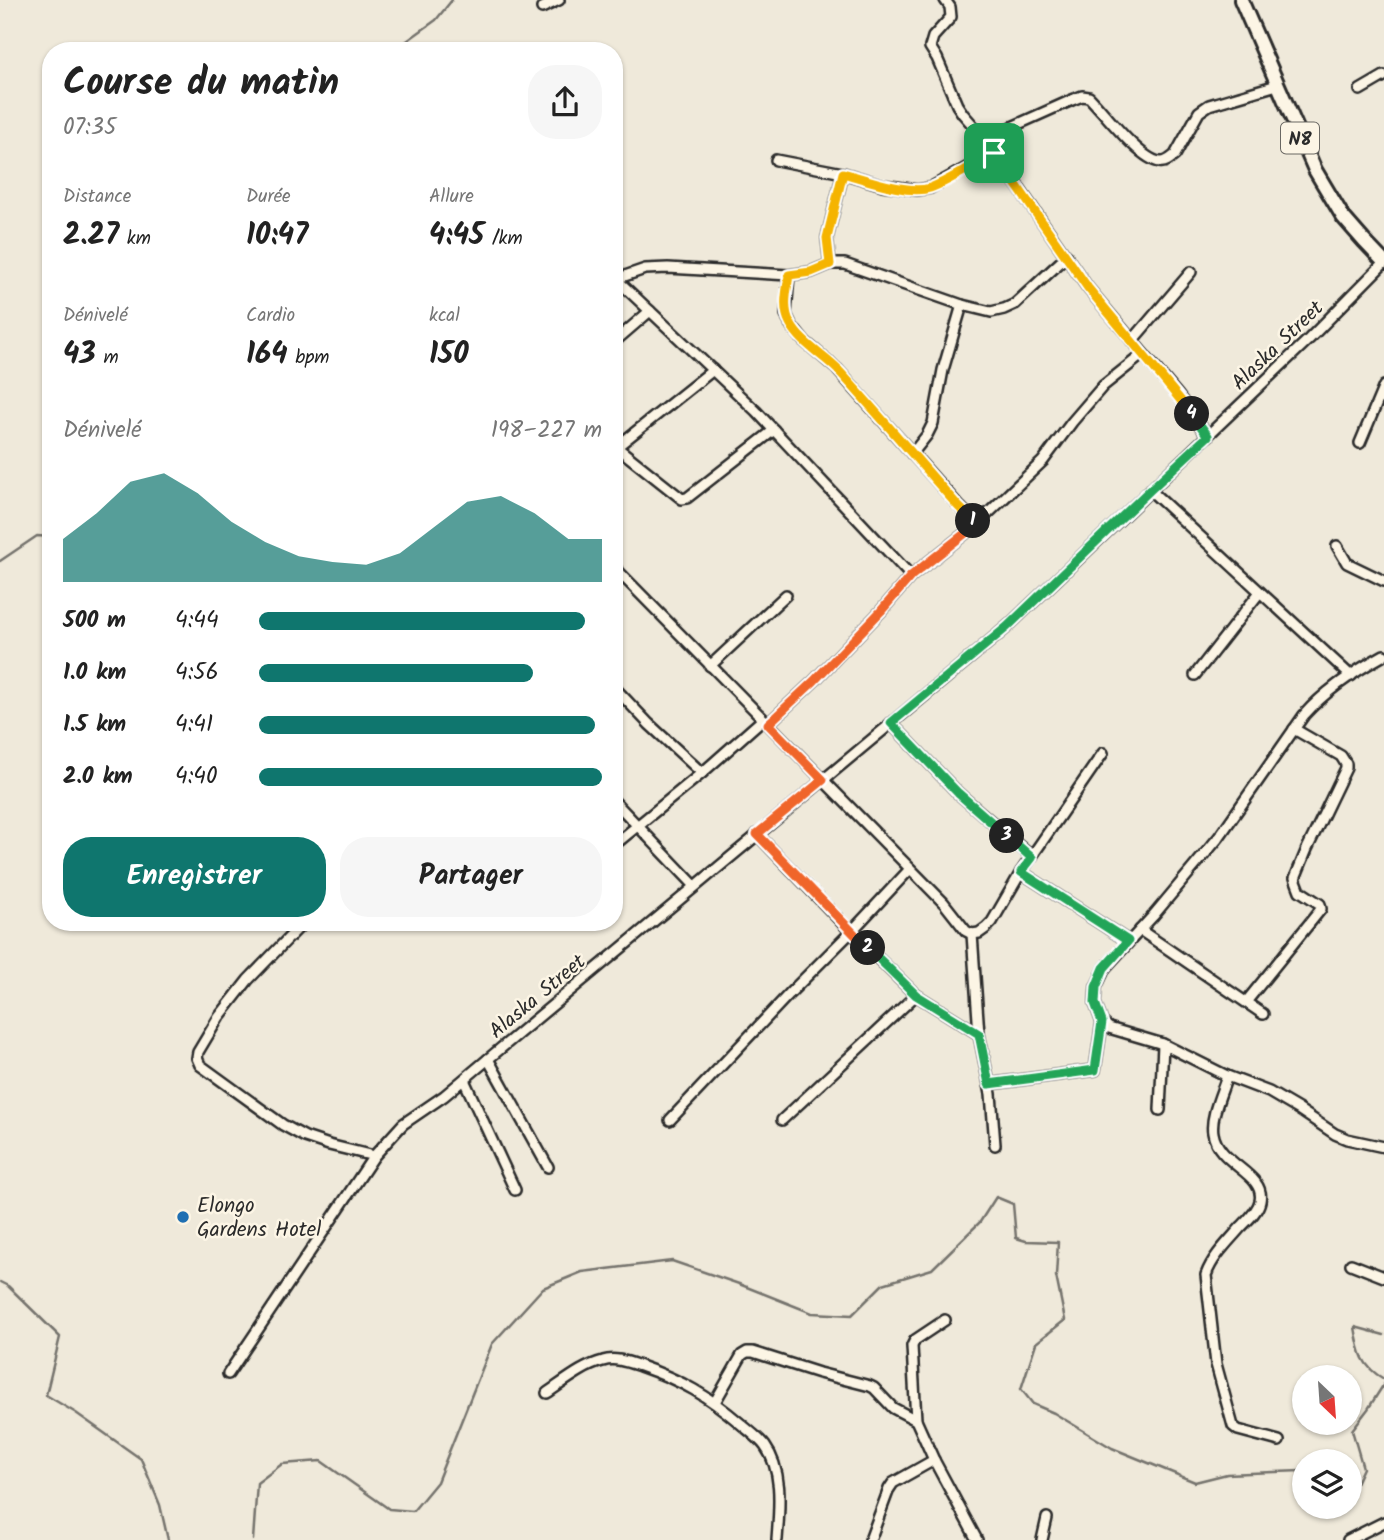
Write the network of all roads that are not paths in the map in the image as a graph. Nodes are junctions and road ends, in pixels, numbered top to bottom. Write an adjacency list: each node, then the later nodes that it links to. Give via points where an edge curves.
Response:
1 (559, 0): 5 (street)
2 (945, 0): 10 (street, via 951,17 930,47 957,105)
3 (1241, 0): 6 (highway, N8)
4 (1249, 0): 6 (highway, N8)
5 (542, 8)
6 (1253, 19): 8 (highway, N8); 14 (highway, N8, via 1321,166 1349,212)
7 (1384, 76): 9 (street)
8 (1277, 85): 10 (street, via 1209,105 1199,112 1175,155 1163,162 1139,151 1089,97 1082,96); 16 (highway, N8, via 1329,195)
9 (1360, 90)
10 (985, 139): 11 (street)
11 (994, 153): 13 (street, via 930,188 917,190); 15 (street)
12 (776, 160): 13 (street)
13 (843, 173): 17 (street, via 827,238)
14 (1384, 251)
15 (1067, 256): 22 (street, via 1015,304 991,312); 25 (street)
16 (1384, 262): 30 (street, Alaska Street)
17 (830, 264): 19 (street); 22 (street, via 859,267)
18 (1191, 272): 25 (street)
19 (789, 275): 20 (street, via 668,268); 34 (street, via 786,314 791,325)
20 (623, 276)
21 (623, 286): 23 (street)
22 (962, 305): 34 (street, via 933,423)
23 (650, 311): 24 (street); 27 (street)
24 (623, 334)
25 (1132, 341): 26 (street)
26 (1143, 354): 30 (street); 36 (street, via 1103,386 1043,461)
27 (713, 370): 29 (street); 31 (street)
28 (1384, 386): 32 (street)
29 (774, 430): 33 (street, via 682,499); 39 (street)
30 (1208, 436): 35 (street, Alaska Street)
31 (623, 441)
32 (1360, 443)
33 (623, 453)
34 (912, 454): 36 (street)
35 (1150, 490): 41 (street); 49 (street, Alaska Street, via 1007,627)
36 (977, 524): 39 (street)
37 (1337, 546): 40 (street, via 1347,563)
38 (623, 576): 44 (street)
39 (911, 576): 48 (street, via 821,673)
40 (1384, 581)
41 (1259, 592): 45 (street); 46 (street)
42 (786, 594): 44 (street)
43 (1384, 654): 46 (street)
44 (710, 666): 48 (street)
45 (1195, 675)
46 (1350, 676): 50 (street, via 1321,697)
47 (623, 697): 52 (street)
48 (766, 721): 52 (street); 53 (street)
49 (891, 723): 53 (street, Alaska Street); 58 (street, via 958,793)
50 (1294, 729): 62 (street, via 1219,837); 68 (street, via 1341,756 1346,768 1295,878 1300,891 1321,909)
51 (1103, 753): 58 (street)
52 (702, 773): 55 (street)
53 (823, 780): 56 (street, Alaska Street); 59 (street)
54 (623, 810): 55 (street)
55 (638, 825): 57 (street); 61 (street)
56 (757, 834): 61 (street, Alaska Street); 64 (street)
57 (623, 838)
58 (1032, 858): 60 (street)
59 (911, 869): 64 (street); 65 (street)
60 (1021, 872): 65 (street, via 992,922); 66 (street)
61 (695, 886): 73 (street, Alaska Street)
62 (1140, 930): 66 (street); 68 (street)
63 (296, 931): 82 (street, via 219,1017 197,1058 211,1075 283,1125 305,1137)
64 (851, 932): 67 (street); 78 (street)
65 (972, 934): 71 (street)
66 (1128, 941): 70 (street, via 1104,968 1096,987 1095,1003)
67 (916, 995): 71 (street); 79 (street)
68 (1246, 1002): 69 (street)
69 (1263, 1014)
70 (1102, 1022): 72 (street); 76 (street, via 1095,1070)
71 (979, 1034): 76 (street)
72 (1163, 1044): 74 (street); 77 (street)
73 (488, 1059): 75 (street, Alaska Street); 83 (street)
74 (1227, 1076): 81 (street, via 1284,1100 1335,1134); 92 (street, via 1212,1123 1213,1135 1223,1156 1256,1182 1260,1202 1217,1254 1206,1275 1216,1364 1234,1426)
75 (464, 1080): 82 (street, Alaska Street, via 404,1124); 84 (street)
76 (989, 1084): 80 (street)
77 (1160, 1111)
78 (670, 1120)
79 (782, 1120)
80 (995, 1145)
81 (1384, 1147)
82 (374, 1156): 88 (street, Alaska Street)
83 (548, 1167)
84 (515, 1190)
85 (1351, 1264): 86 (street)
86 (1384, 1277)
87 (945, 1320): 91 (street, via 912,1346)
88 (228, 1374)
89 (547, 1393): 90 (street, via 585,1368 615,1360 687,1385)
90 (715, 1402): 91 (street, via 742,1355 753,1352 870,1386 893,1408); 96 (street, via 765,1446 772,1461 780,1499)
91 (916, 1420): 93 (street)
92 (1279, 1441)
93 (934, 1460): 97 (street, via 893,1483); 98 (street)
94 (1047, 1518): 99 (street)
95 (1384, 1522): 100 (street)
96 (777, 1540)
97 (870, 1540)
98 (976, 1540)
99 (1041, 1540)
100 (1348, 1540)

